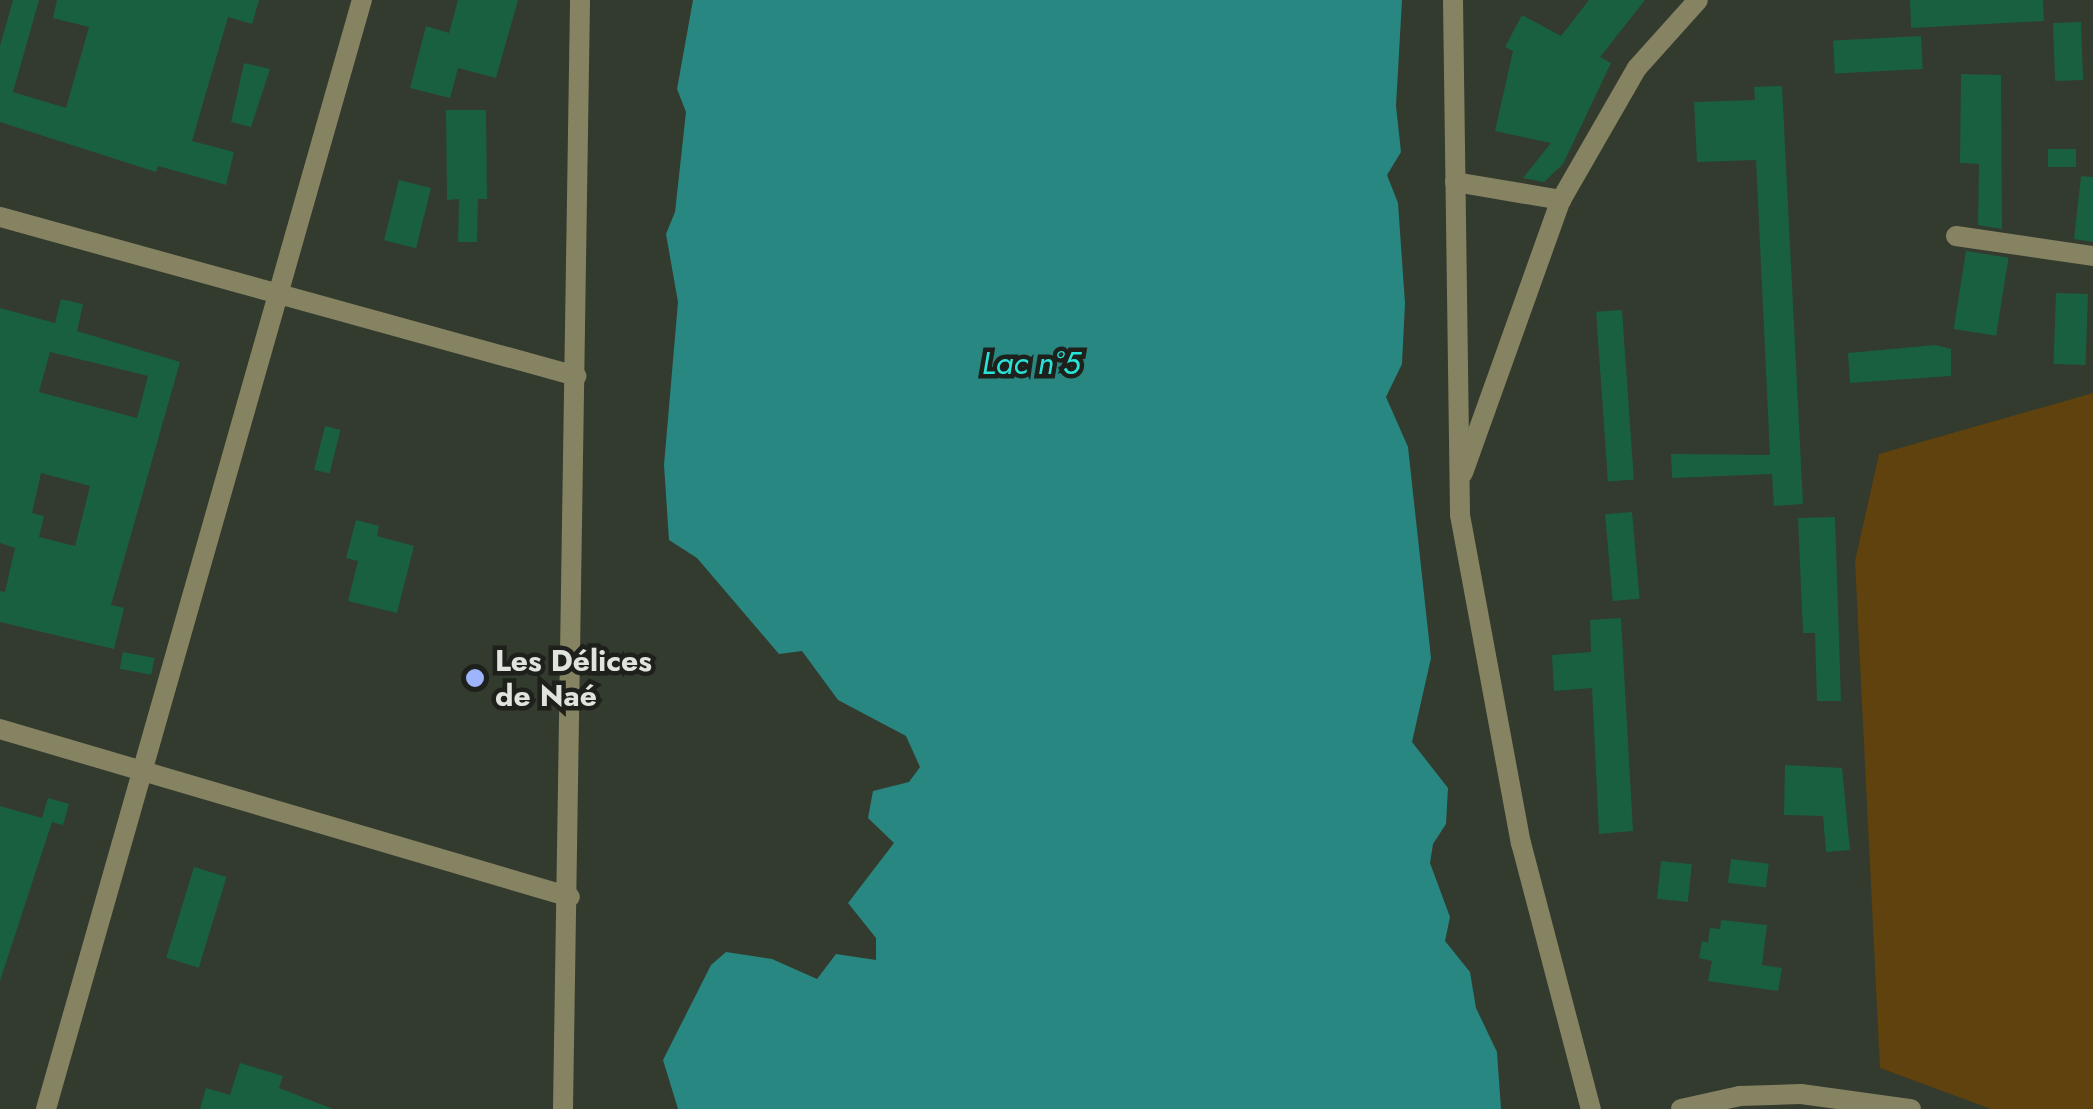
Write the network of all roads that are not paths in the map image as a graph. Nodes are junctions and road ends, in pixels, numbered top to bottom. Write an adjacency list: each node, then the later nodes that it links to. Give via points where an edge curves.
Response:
1 (362, 0): 10 (street)
2 (580, 0): 11 (street)
3 (1453, 0): 5 (street)
4 (1698, 0): 6 (street, via 1638,68)
5 (1456, 182): 6 (street); 12 (street)
6 (1561, 200): 12 (street)
7 (0, 217): 10 (street)
8 (1956, 236): 9 (street)
9 (2093, 256)
10 (278, 294): 11 (street); 14 (street)
11 (576, 376): 15 (street)
12 (1458, 489): 18 (street, via 1521,843)
13 (0, 730): 14 (street)
14 (142, 771): 15 (street); 16 (street)
15 (570, 897): 17 (street)
16 (46, 1109)
17 (563, 1109)
18 (1592, 1109)
19 (1682, 1109): 20 (street, via 1740,1096 1802,1094)
20 (1911, 1109)

